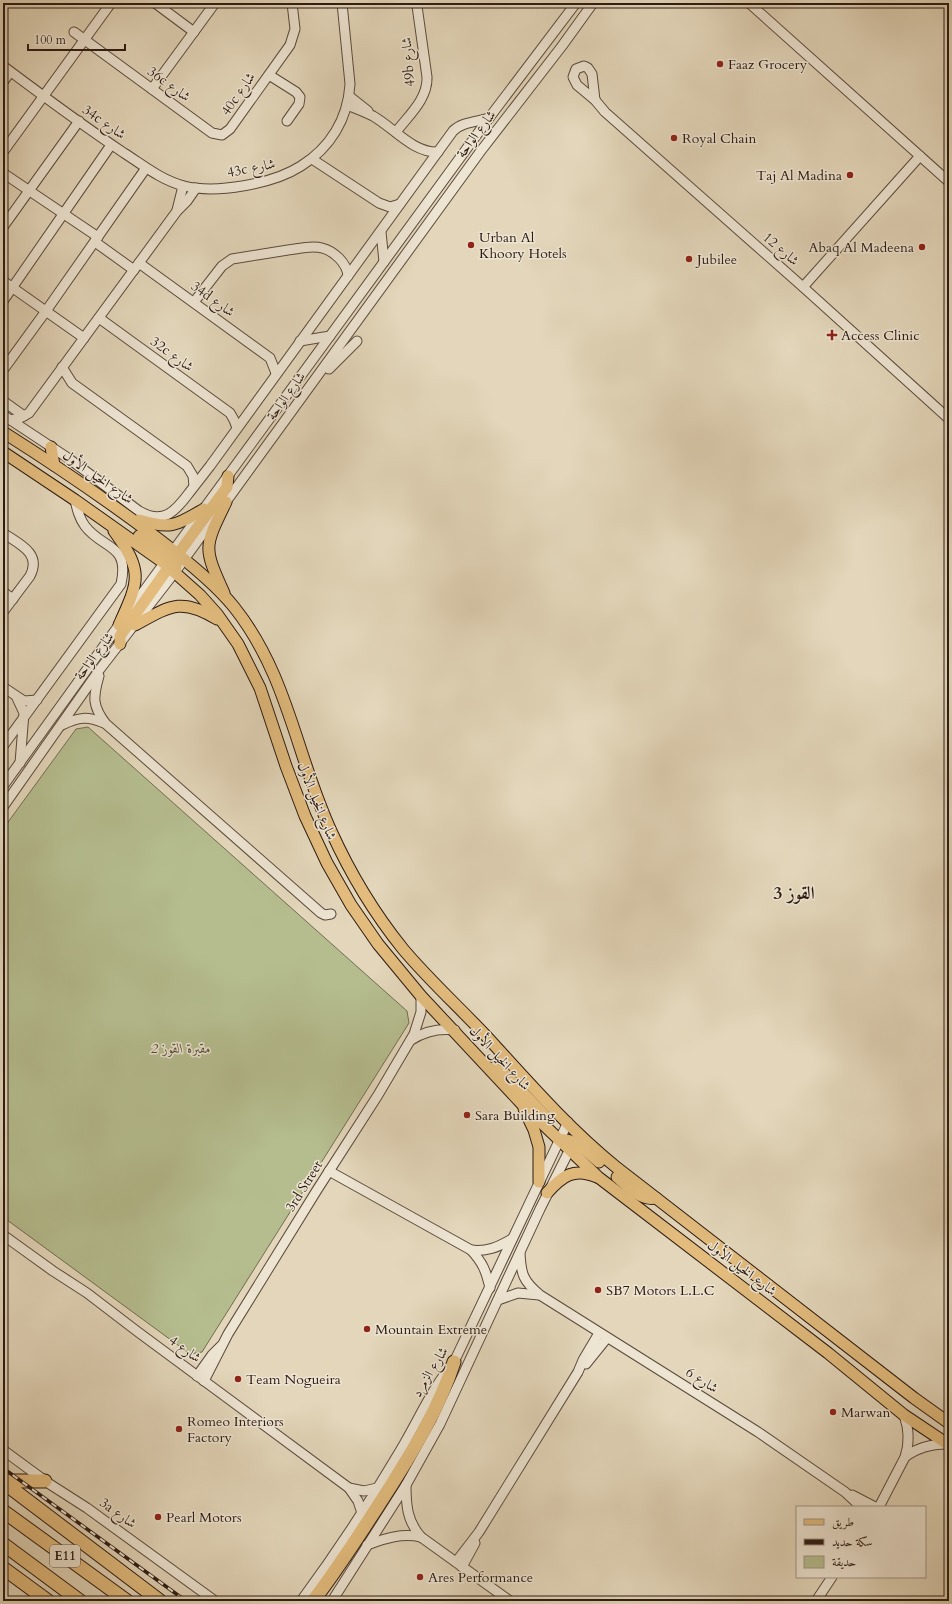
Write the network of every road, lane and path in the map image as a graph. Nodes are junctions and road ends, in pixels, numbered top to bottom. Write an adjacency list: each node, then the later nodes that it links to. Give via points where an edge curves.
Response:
1 (111, 3): 12 (street)
2 (155, 3): 11 (street)
3 (215, 3): 11 (street)
4 (292, 3): 14 (street, 40c شارع, via 293,38)
5 (342, 3): 19 (street, 43c شارع, via 350,72)
6 (576, 3): 20 (street, شارع الواحة)
7 (593, 3): 69 (street, شارع الواحة, via 480,152)
8 (749, 3): 29 (street)
9 (417, 6): 24 (street, 49b شارع, via 426,89)
10 (74, 32): 12 (street, 36c شارع)
11 (194, 32): 16 (street)
12 (85, 40): 16 (street, 36c شارع); 17 (street)
13 (7, 69): 15 (street); 17 (street, 34c شارع)
14 (269, 75): 22 (street, 40c شارع, via 300,97 299,104); 23 (street, 40c شارع)
15 (3, 82)
16 (152, 89): 23 (street, 36c شارع, via 212,133 222,135)
17 (44, 96): 21 (street, 34c شارع); 27 (street)
18 (594, 100): 52 (street, شارع 12)
19 (348, 101): 24 (street, via 361,105); 30 (street, 43c شارع, via 336,131)
20 (489, 118): 28 (street, via 465,123 456,128); 48 (street, شارع الواحة)
21 (78, 121): 25 (street, 34c شارع); 37 (street)
22 (287, 122)
23 (230, 129)
24 (396, 132): 26 (street)
25 (111, 145): 32 (street, 34c شارع); 41 (street)
26 (418, 147): 28 (street); 31 (street, via 424,154)
27 (3, 152)
28 (438, 152): 31 (street)
29 (920, 156): 34 (street); 52 (street)
30 (315, 157): 36 (street, 43c شارع, via 295,170 265,182); 38 (street)
31 (427, 167): 39 (street)
32 (146, 168): 35 (street, 34c شارع); 45 (street)
33 (3, 173): 37 (street, 34d شارع)
34 (949, 182)
35 (183, 186): 36 (street, 34c شارع); 40 (street)
36 (196, 188): 40 (street)
37 (28, 190): 41 (street, 34d شارع); 43 (street)
38 (379, 203): 39 (street, via 390,206); 42 (street)
39 (400, 204): 42 (street)
40 (177, 211): 49 (street)
41 (64, 214): 45 (street, 34d شارع); 53 (street)
42 (388, 221): 44 (street)
43 (3, 227)
44 (381, 232): 46 (street); 48 (street)
45 (96, 240): 49 (street, 34d شارع); 56 (street)
46 (360, 258): 47 (street, via 351,262); 50 (street)
47 (342, 261): 50 (street); 55 (street, via 329,250 316,247 232,259 222,266)
48 (384, 262): 58 (street, شارع الواحة)
49 (136, 267): 55 (street, 34d شارع); 57 (street)
50 (348, 276): 60 (street)
51 (3, 281): 53 (street)
52 (803, 287): 75 (street, شارع 12)
53 (12, 288): 54 (street); 56 (street)
54 (3, 302)
55 (194, 302): 62 (street, 34d شارع)
56 (46, 312): 59 (street); 65 (street)
57 (99, 318): 59 (street); 71 (street, 32c شارع)
58 (330, 336): 60 (street); 84 (street, شارع الواحة)
59 (84, 338): 64 (street)
60 (300, 341): 63 (street)
61 (357, 341): 69 (street)
62 (270, 358): 63 (street, 34d شارع); 66 (street)
63 (286, 360): 66 (street)
64 (62, 367): 67 (street); 68 (street)
65 (3, 370)
66 (276, 373): 72 (street)
67 (52, 381): 68 (street); 73 (street)
68 (72, 383): 82 (street)
69 (309, 388): 87 (street, شارع الواحة)
70 (3, 401): 73 (street)
71 (230, 413): 72 (street); 76 (street, 32c شارع)
72 (247, 414): 76 (street)
73 (27, 415): 74 (street); 78 (street, via 27,424)
74 (7, 417): 78 (street)
75 (949, 419)
76 (237, 428): 83 (street)
77 (3, 432): 81 (main road, شارع الخيل الأول)
78 (32, 435): 79 (street)
79 (51, 447): 81 (main road); 85 (street, via 138,511 150,516 170,514)
80 (3, 452): 86 (main road, شارع الخيل الأول)
81 (54, 465): 89 (main road, شارع الخيل الأول)
82 (187, 466): 83 (street); 85 (street)
83 (210, 466): 85 (street)
84 (228, 476): 88 (street, شارع الواحة); 92 (main road, via 227,487)
85 (194, 486)
86 (75, 500): 90 (main road, شارع الخيل الأول); 105 (street, via 85,526 120,557 123,574 118,590)
87 (226, 502): 92 (street, شارع الواحة); 94 (main road, via 210,536 208,553)
88 (204, 509): 89 (main road, via 178,524 164,526); 92 (street, شارع الواحة)
89 (129, 516): 92 (main road, شارع الخيل الأول)
90 (103, 520): 92 (main road, شارع الخيل الأول); 99 (main road, via 129,553 134,569 133,592)
91 (3, 533): 95 (street, via 28,551 34,563 33,570)
92 (174, 561): 94 (main road, شارع الخيل الأول); 96 (main road, via 222,603); 98 (main road, شارع الخيل الأول); 99 (street, شارع الواحة); 100 (street, شارع الواحة); 101 (main road, via 120,636)
93 (3, 592): 95 (street)
94 (226, 597): 96 (main road, شارع الخيل الأول)
95 (13, 599): 97 (street)
96 (233, 606): 119 (main road, شارع الخيل الأول, via 253,633 270,663 321,809 341,853 365,895 417,965)
97 (3, 612)
98 (225, 624): 100 (main road, via 194,607 178,606 164,609); 114 (main road, شارع الخيل الأول, via 260,688 295,791 327,863 364,924)
99 (119, 625): 110 (street, شارع الواحة)
100 (135, 625): 101 (street, شارع الواحة)
101 (120, 644): 102 (street, شارع الواحة)
102 (100, 670): 107 (street, via 94,698 98,714); 108 (street, شارع الواحة)
103 (3, 687): 104 (street)
104 (17, 698): 105 (street, via 24,701); 106 (street, via 23,708)
105 (37, 700): 106 (street)
106 (24, 717): 109 (street); 110 (street)
107 (106, 724): 108 (street, via 88,718 78,718); 113 (street, via 320,913)
108 (62, 725): 112 (street, شارع الواحة)
109 (3, 746)
110 (20, 763): 111 (street, شارع الواحة)
111 (3, 786)
112 (3, 806)
113 (331, 914)
114 (421, 996): 115 (main road, شارع الخيل الأول); 116 (street, 3rd Street, via 420,1020)
115 (455, 1030): 116 (street, via 431,1031); 117 (main road, شارع الخيل الأول)
116 (410, 1041): 122 (street, 3rd Street)
117 (489, 1068): 118 (main road, شارع الخيل الأول); 120 (main road, via 497,1068 504,1073)
118 (521, 1103): 120 (main road, شارع الخيل الأول); 124 (main road, via 539,1147)
119 (568, 1122): 120 (street, شارع الزمرد); 121 (main road, شارع الخيل الأول)
120 (561, 1136): 121 (main road, شارع الخيل الأول); 121 (main road, via 570,1135); 124 (street, شارع الزمرد)
121 (574, 1141): 123 (main road, شارع الخيل الأول); 125 (street, شارع الزمرد); 137 (main road, شارع الخيل الأول, via 611,1163)
122 (331, 1168): 128 (street); 135 (street, 3rd Street, via 222,1345 212,1355)
123 (598, 1178): 125 (main road, via 582,1173 572,1174 558,1181); 136 (main road, شارع الخيل الأول)
124 (539, 1182): 127 (street, شارع الزمرد)
125 (547, 1193): 129 (street, شارع الزمرد)
126 (3, 1235): 135 (street, شارع 4, via 87,1292)
127 (512, 1239): 128 (street, via 491,1249); 130 (street, شارع الزمرد)
128 (471, 1250): 130 (street, via 482,1262)
129 (520, 1251): 131 (street, شارع 6, via 521,1272 528,1284); 132 (street, شارع الزمرد)
130 (490, 1288): 134 (street, شارع الزمرد)
131 (540, 1295): 132 (street, شارع 6, via 518,1293); 133 (street, شارع 6)
132 (498, 1300): 143 (street, شارع الزمرد, via 434,1435)
133 (603, 1336): 146 (street, شارع 6, via 755,1430); 155 (street)
134 (454, 1362): 143 (highway); 145 (street, شارع الزمرد)
135 (201, 1378): 144 (street, شارع 4)
136 (904, 1414): 138 (main road, شارع الخيل الأول); 140 (street, via 909,1436)
137 (949, 1423)
138 (948, 1445): 140 (street, via 938,1444 920,1448)
139 (3, 1450): 142 (street, 3a شارع)
140 (905, 1457): 149 (street)
141 (3, 1481): 142 (highway); 158 (highway)
142 (45, 1481): 162 (street, 3a شارع, via 88,1508)
143 (400, 1482): 152 (street, via 408,1513); 154 (street, شارع الزمرد); 164 (highway)
144 (349, 1488): 145 (street, via 364,1491); 151 (street, شارع 4, via 357,1498)
145 (377, 1488): 151 (street, شارع الزمرد)
146 (845, 1492): 147 (street, شارع 6); 148 (street, شارع 6)
147 (860, 1506)
148 (873, 1506)
149 (876, 1506)
150 (3, 1511): 161 (highway, E11)
151 (362, 1513): 163 (street, شارع الزمرد)
152 (421, 1537): 154 (street, via 398,1535); 155 (street)
153 (3, 1544): 160 (highway, E11)
154 (368, 1545): 165 (street, شارع الزمرد)
155 (459, 1564): 166 (street)
156 (3, 1568): 159 (highway)
157 (831, 1578): 167 (street)
158 (157, 1598)
159 (48, 1601)
160 (80, 1601)
161 (127, 1601)
162 (215, 1601)
163 (301, 1601)
164 (313, 1601)
165 (332, 1601)
166 (510, 1601)
167 (816, 1601)

